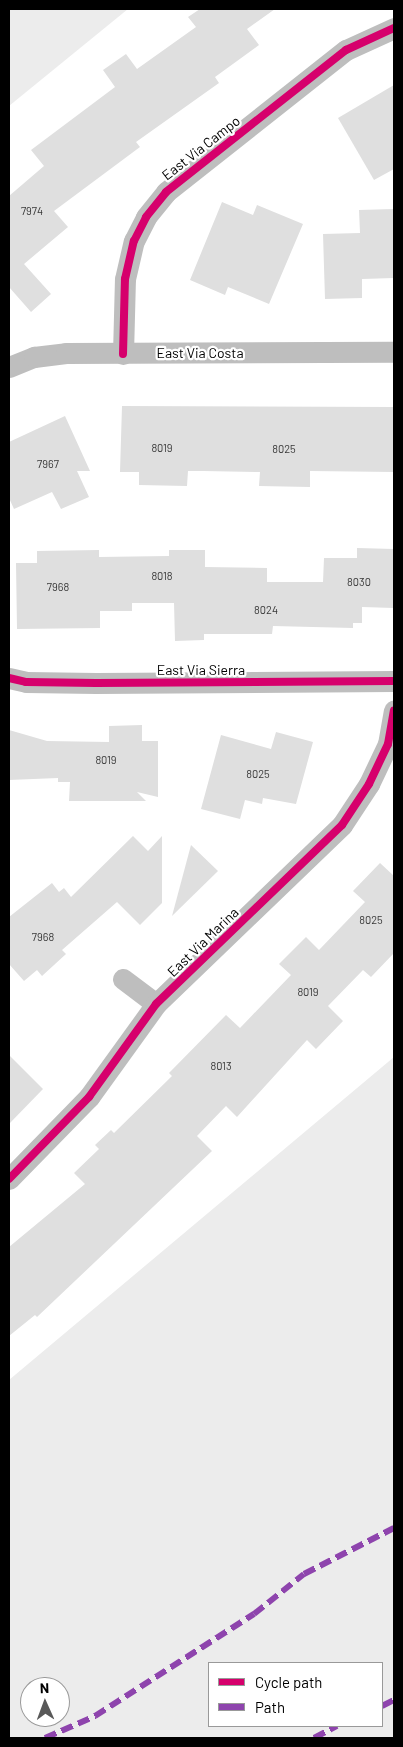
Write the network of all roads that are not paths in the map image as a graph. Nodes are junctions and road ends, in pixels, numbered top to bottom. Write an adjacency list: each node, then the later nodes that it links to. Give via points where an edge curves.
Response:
1 (394, 28): 3 (street, East Via Campo, via 346,50 166,192 146,217 134,241 125,279)
2 (394, 352): 3 (street, East Via Costa)
3 (123, 354): 4 (street, East Via Costa, via 66,353 34,357)
4 (9, 367)
5 (9, 678): 6 (street, East Via Sierra, via 26,682 96,683)
6 (394, 681)
7 (394, 711): 9 (street, East Via Marina, via 388,744 370,784 342,825)
8 (123, 979): 9 (street)
9 (156, 1004): 10 (street, East Via Marina, via 89,1097)
10 (9, 1179)

